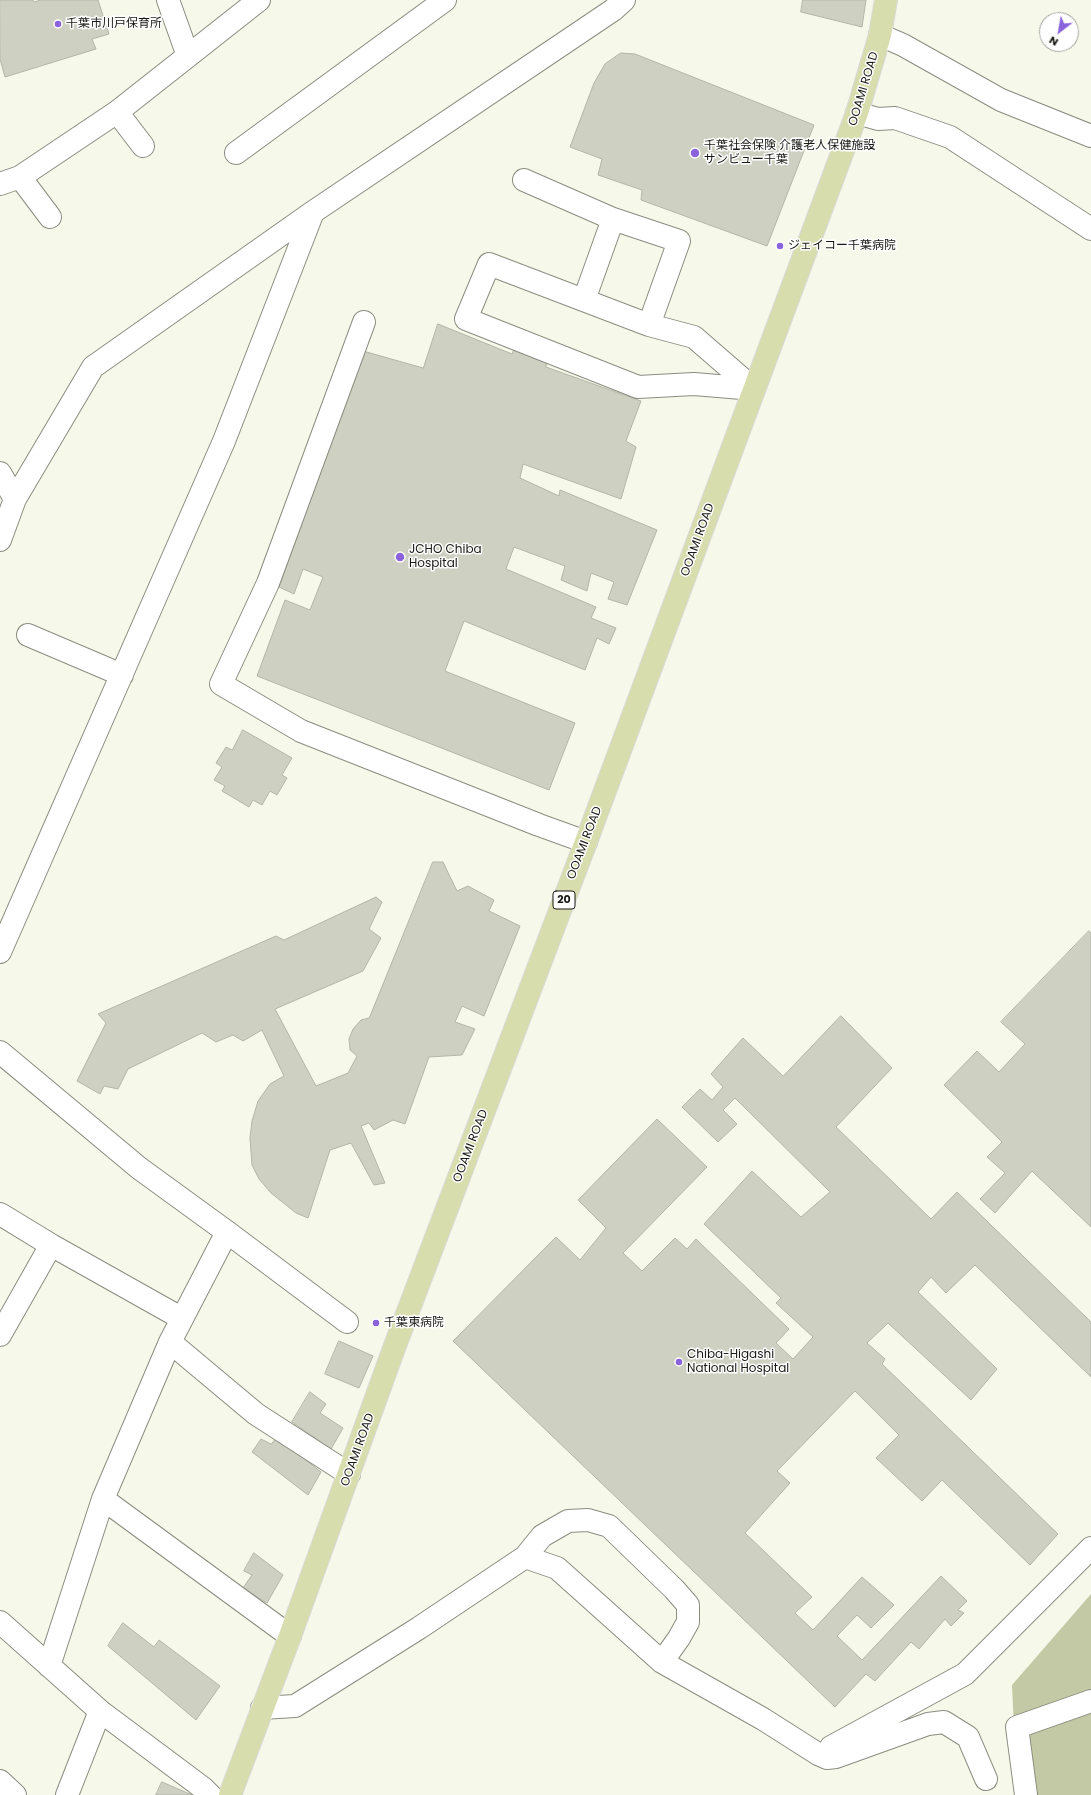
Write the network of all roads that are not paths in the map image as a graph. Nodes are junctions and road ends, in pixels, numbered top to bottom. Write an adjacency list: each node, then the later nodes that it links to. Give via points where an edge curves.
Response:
1 (168, 0): 7 (street)
2 (259, 0): 7 (street)
3 (445, 0): 12 (street)
4 (624, 0): 15 (street, via 613,10)
5 (886, 0): 6 (main road, OOAMI ROAD / 20)
6 (880, 35): 9 (main road, OOAMI ROAD / 20); 10 (street, via 903,45 1001,100)
7 (188, 56): 8 (street)
8 (117, 112): 11 (street); 14 (street)
9 (857, 113): 18 (street, via 878,119 895,118 950,137); 22 (main road, OOAMI ROAD / 20)
10 (1091, 136)
11 (143, 146)
12 (236, 154)
13 (524, 180): 17 (street)
14 (10, 181): 16 (street)
15 (313, 212): 24 (street, via 93,367); 27 (street, via 224,441)
16 (50, 217)
17 (613, 219): 19 (street); 21 (street, via 680,241)
18 (1091, 230)
19 (584, 300): 21 (street); 22 (street, via 489,264 466,318 638,387 694,384)
20 (364, 322): 28 (street, via 268,583 221,684 301,731)
21 (649, 325): 22 (street, via 694,337)
22 (754, 389): 28 (main road, OOAMI ROAD / 20)
23 (0, 473): 24 (street)
24 (15, 499): 25 (street)
25 (0, 540)
26 (28, 635): 27 (street)
27 (122, 675): 29 (street)
28 (586, 842): 38 (main road, OOAMI ROAD / 20)
29 (0, 952)
30 (0, 1052): 32 (street, via 139,1168)
31 (0, 1214): 33 (street)
32 (227, 1232): 34 (street); 35 (street)
33 (51, 1245): 34 (street); 36 (street)
34 (181, 1318): 37 (street)
35 (347, 1322)
36 (0, 1335)
37 (170, 1342): 38 (street, via 256,1414); 39 (street)
38 (349, 1474): 43 (main road, OOAMI ROAD / 20)
39 (103, 1499): 43 (street); 45 (street)
40 (1091, 1548): 49 (street, via 965,1674)
41 (525, 1557): 44 (street, via 557,1568); 44 (street, via 542,1536 568,1521 588,1520 609,1526 688,1605 688,1622); 47 (street, via 295,1706)
42 (0, 1622): 45 (street)
43 (290, 1636): 47 (main road, OOAMI ROAD / 20)
44 (662, 1662): 49 (street, via 763,1719)
45 (49, 1666): 48 (street)
46 (1091, 1701): 56 (street, via 1017,1727)
47 (262, 1708): 55 (main road, OOAMI ROAD / 20)
48 (100, 1711): 53 (street); 54 (street)
49 (818, 1754): 50 (street, via 827,1758 836,1757 928,1724 944,1722 968,1737)
50 (986, 1779)
51 (0, 1781): 52 (street)
52 (15, 1795)
53 (67, 1795)
54 (210, 1795)
55 (230, 1795)
56 (1026, 1795)

